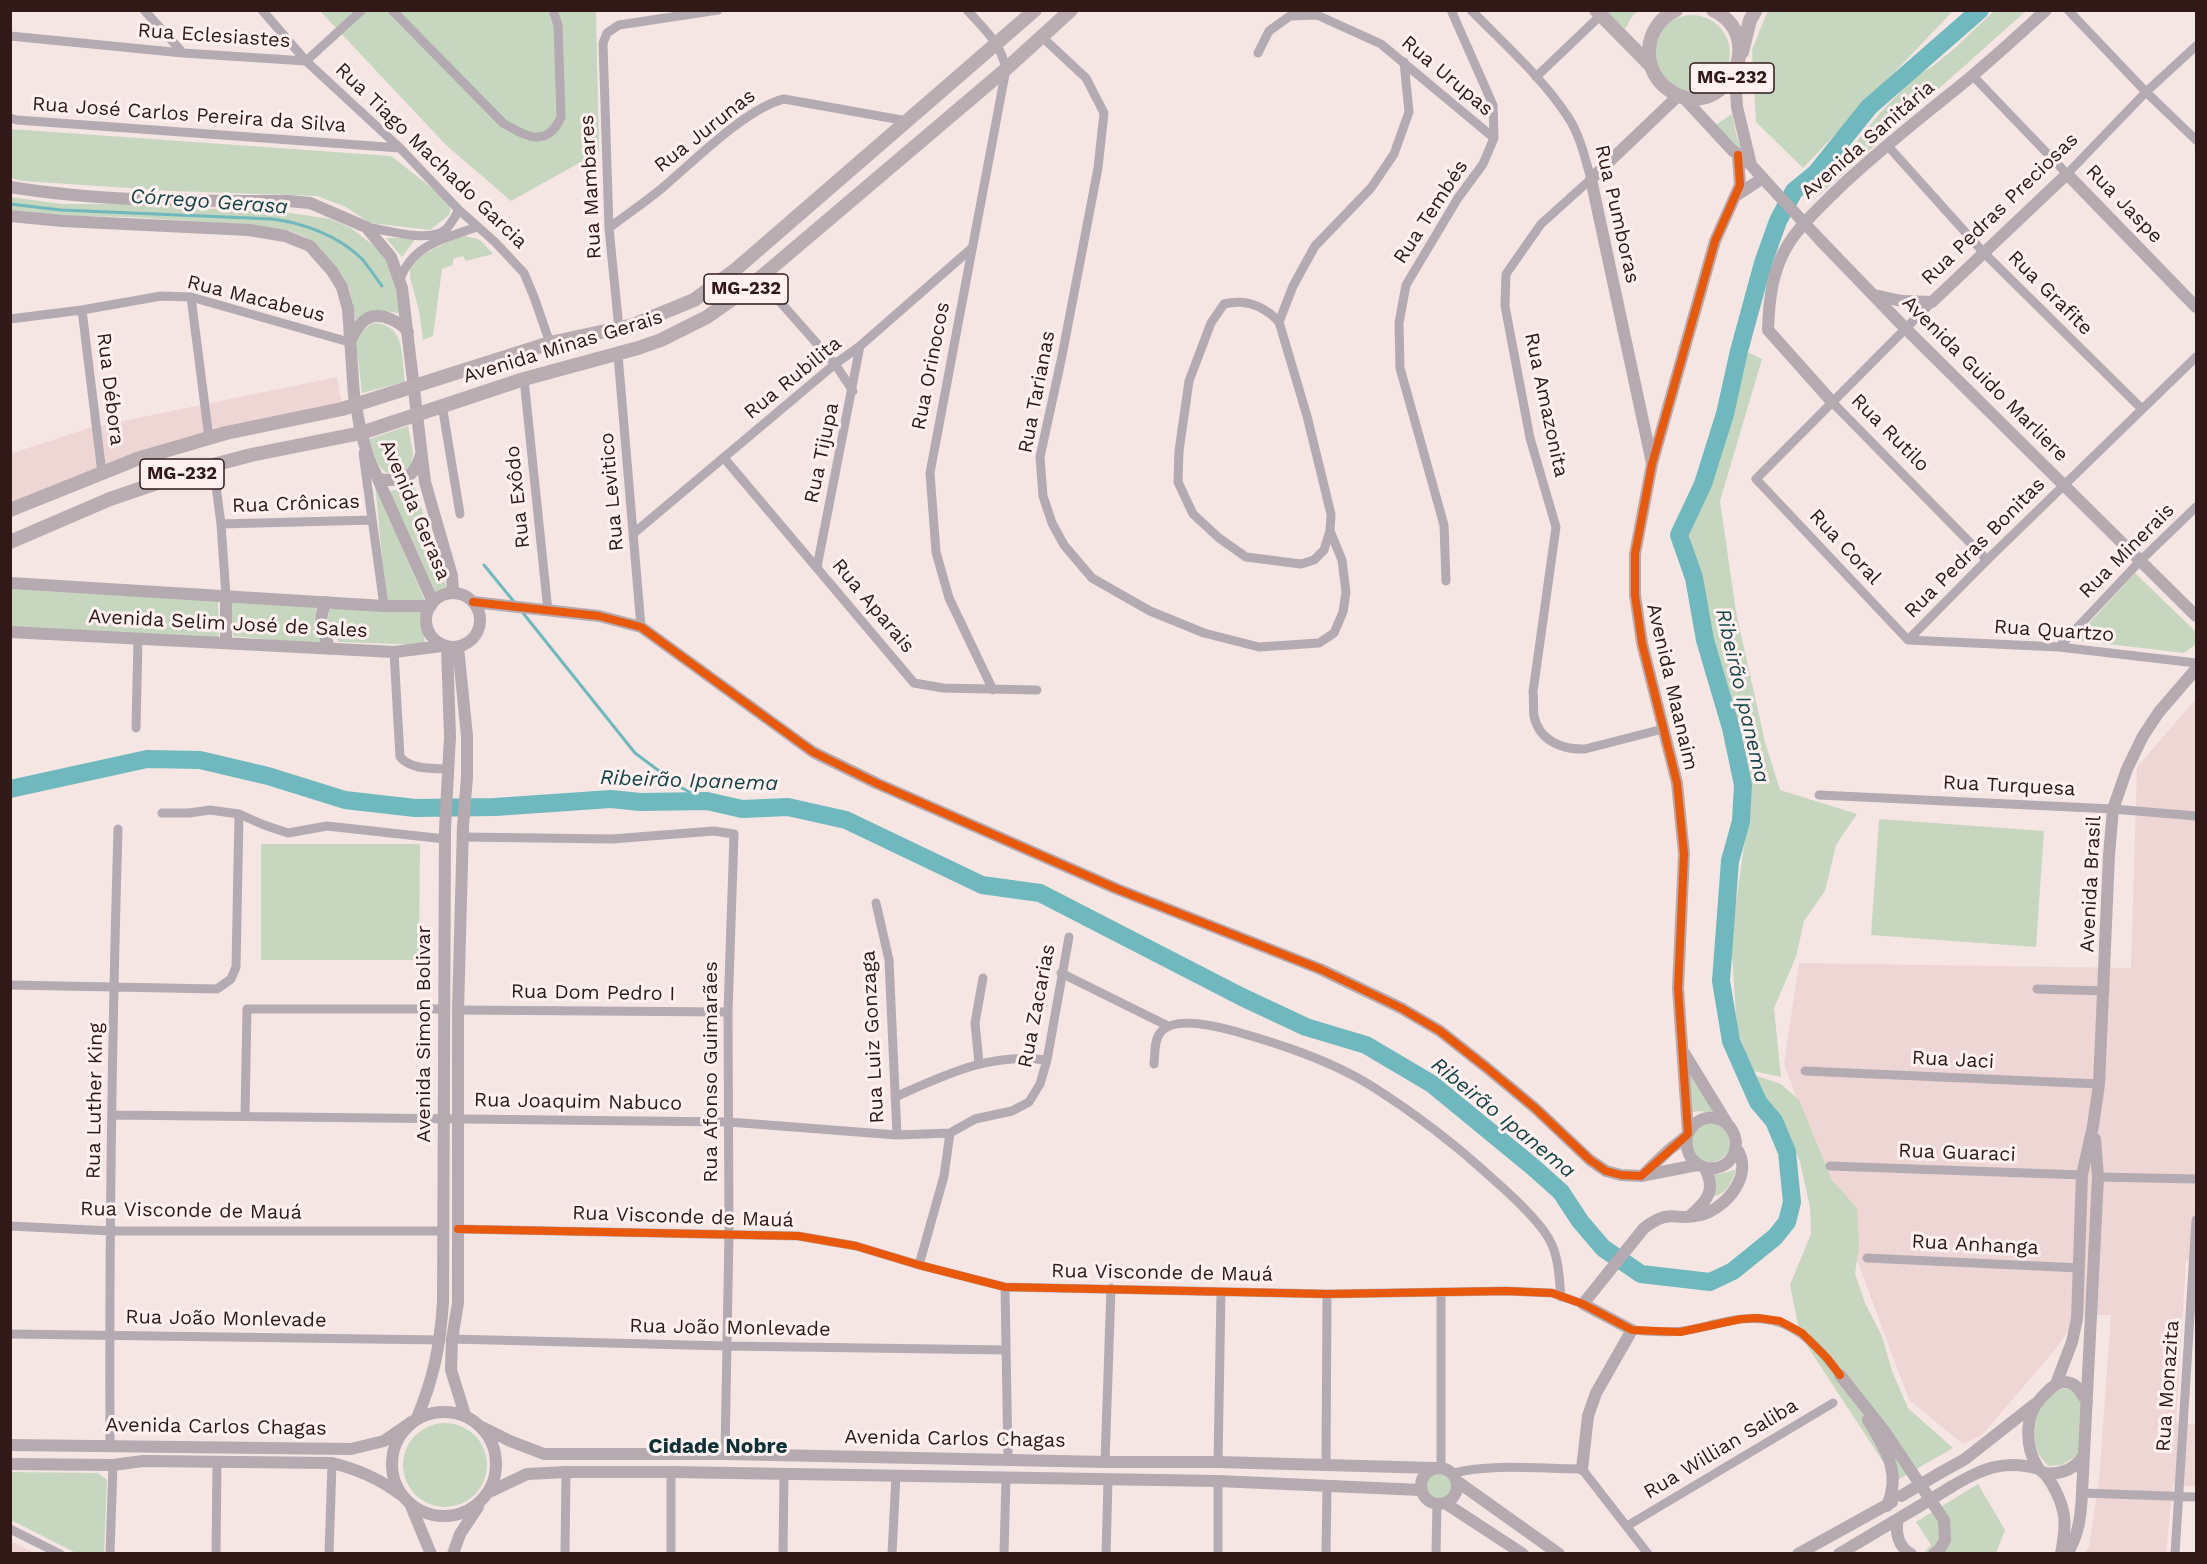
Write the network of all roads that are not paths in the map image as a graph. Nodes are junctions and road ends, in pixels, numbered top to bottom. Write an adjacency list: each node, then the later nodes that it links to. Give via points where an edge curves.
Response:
1 (144, 10): 22 (street)
2 (262, 10): 25 (street, Rua Tiago Machado Garcia)
3 (362, 10): 25 (street)
4 (392, 10): 5 (street, via 503,123 534,138 551,132 561,117 558,25)
5 (553, 10)
6 (718, 10): 51 (street, Rua Mambares, via 619,25 607,33 603,43)
7 (967, 10): 20 (street)
8 (1035, 10): 20 (main road, Avenida Minas Gerais / MG-232)
9 (1071, 10): 19 (main road, Avenida Minas Gerais / MG-232)
10 (1451, 10): 36 (street, Rua Tembés, via 1493,105)
11 (1471, 10): 31 (street, Rua Pumboras)
12 (1713, 10): 24 (main road, MG-232, via 1730,24 1739,40)
13 (1756, 10): 24 (main road, MG-232)
14 (2046, 10): 30 (main road, Avenida Sanitária)
15 (2068, 10): 32 (street)
16 (1667, 12): 27 (main road, via 1651,38)
17 (1599, 13): 27 (main road, MG-232); 31 (street)
18 (10, 36): 22 (street, Rua Eclesiastes)
19 (1042, 37): 28 (main road, Avenida Minas Gerais / MG-232); 96 (street, Rua Tarianas, via 1086,78 1104,113 1098,168 1040,457 1043,496 1064,545 1092,578 1150,611 1204,633 1259,647 1319,643 1334,633 1346,592 1342,560)
20 (997, 43): 28 (street, Rua Orinocos); 35 (main road, Avenida Minas Gerais / MG-232)
21 (2196, 46): 32 (street, Rua Pedras Preciosas)
22 (183, 53): 25 (street, Rua Eclesiastes)
23 (1258, 53): 26 (street, Rua Urupas, via 1269,31 1290,16 1317,15 1381,44)
24 (1740, 60): 29 (main road, MG-232)
25 (306, 61): 39 (street, Rua Tiago Machado Garcia)
26 (1404, 62): 36 (street, Rua Urupas); 62 (street, via 1409,112 1394,154 1371,188 1315,246)
27 (1651, 66): 33 (main road, MG-232, via 1662,84)
28 (1006, 69): 52 (street, Rua Orinocos); 54 (main road, Avenida Minas Gerais / MG-232)
29 (1735, 74): 33 (main road, MG-232, via 1707,96); 41 (main road, Avenida Guido Marliere, via 1737,107)
30 (1973, 76): 38 (main road, Avenida Sanitária); 42 (street, Rua Jaspe)
31 (1536, 77): 43 (street, Rua Pumboras, via 1569,118)
32 (2146, 92): 37 (street); 42 (street, Rua Pedras Preciosas)
33 (1681, 96): 40 (main road, Avenida Guido Marliere); 43 (main road, Rua Amazonita)
34 (10, 118): 39 (street, Rua José Carlos Pereira da Silva)
35 (907, 121): 51 (street, Rua Jurunas, via 784,99 771,102 740,122); 63 (main road, Avenida Minas Gerais / MG-232, via 694,300)
36 (1494, 138): 102 (street, Rua Tembés, via 1483,164 1452,207 1406,285 1399,323 1400,368 1444,525)
37 (2196, 140)
38 (1887, 145): 53 (street, Rua Grafite); 65 (main road, Avenida Sanitária, via 1828,198 1789,243 1769,296)
39 (400, 148): 47 (street, Rua Tiago Machado Garcia)
40 (1738, 155): 41 (main road, Avenida Guido Marliere); 46 (main road, Avenida Maanaim, via 1741,177)
41 (1751, 165): 44 (main road, Avenida Guido Marliere)
42 (2067, 174): 53 (main road, Rua Pedras Preciosas); 59 (main road, Rua Jaspe)
43 (1591, 179): 86 (main road, Rua Pumboras); 126 (street, Rua Amazonita, via 1541,224 1506,274 1505,306 1530,438 1556,527 1533,692 1534,716 1540,732 1550,741 1573,750)
44 (1766, 181): 46 (main road); 56 (main road, Avenida Guido Marliere, bridge)
45 (10, 187): 49 (main road, via 135,198 299,202 327,209)
46 (1737, 195): 86 (main road, Avenida Maanaim, via 1715,241)
47 (459, 210): 49 (street, via 445,230 427,236); 50 (street, Rua Tiago Machado Garcia)
48 (10, 216): 67 (main road, via 249,230 298,240 319,255 342,287 348,309)
49 (366, 227): 55 (main road, via 391,257)
50 (477, 227): 55 (street, via 412,255); 68 (street, Rua Tiago Machado Garcia, via 524,273)
51 (609, 228): 63 (street, Rua Mambares)
52 (972, 248): 69 (street, Rua Rubilita); 123 (street, Rua Orinocos, via 930,473 936,552 949,598)
53 (1984, 253): 58 (main road, Rua Pedras Preciosas); 79 (street, Rua Grafite)
54 (759, 278): 70 (main road, Avenida Minas Gerais / MG-232, via 699,321); 72 (street)
55 (400, 280): 66 (main road)
56 (1873, 294): 58 (main road, via 1902,301); 64 (main road, Avenida Guido Marliere)
57 (191, 297): 60 (street, Rua Macabeus, via 161,296); 67 (street, Rua Macabeus); 82 (street)
58 (1932, 302): 64 (street, Rua Pedras Preciosas)
59 (2196, 307)
60 (82, 310): 61 (street, Rua Macabeus); 87 (street, Rua Débora)
61 (10, 319)
62 (1279, 322): 96 (street, Rua Tarianas, via 1316,448 1331,514); 96 (street, via 1258,307 1234,302 1224,304 1211,323 1189,381 1178,482 1193,514 1246,557 1301,564 1314,560 1324,550)
63 (619, 328): 68 (main road, Avenida Minas Gerais / MG-232)
64 (1905, 328): 76 (street, Rua Pedras Preciosas); 90 (main road, Avenida Guido Marliere)
65 (1768, 330): 76 (main road, Rua Rutilo)
66 (408, 332): 67 (main road, via 403,325 375,317 364,321); 74 (main road)
67 (349, 342): 77 (main road)
68 (550, 343): 74 (main road, Avenida Minas Gerais / MG-232)
69 (860, 346): 72 (street, Rua Rubilita); 75 (street, Rua Tijupa)
70 (618, 355): 73 (main road, Avenida Minas Gerais / MG-232); 97 (street, Rua Levitico)
71 (2196, 357): 79 (street, Rua Pedras Bonitas)
72 (835, 364): 75 (street); 84 (street, Rua Rubilita)
73 (524, 379): 78 (main road, Avenida Minas Gerais / MG-232); 110 (street, Rua Exôdo)
74 (414, 386): 77 (main road, Avenida Minas Gerais / MG-232); 80 (main road, Avenida Gerasa)
75 (853, 391): 101 (street, Rua Tijupa)
76 (1833, 403): 89 (street, Rua Pedras Preciosas); 99 (street, Rua Rutilo)
77 (355, 405): 81 (main road, Avenida Gerasa); 82 (main road, Avenida Minas Gerais / MG-232)
78 (442, 405): 80 (main road, Avenida Minas Gerais / MG-232); 93 (street)
79 (2142, 409): 90 (street, Rua Pedras Bonitas)
80 (416, 413): 81 (main road, Avenida Minas Gerais / MG-232); 83 (main road, Avenida Gerasa)
81 (361, 433): 85 (main road, Avenida Minas Gerais / MG-232); 88 (main road, Avenida Gerasa); 94 (street)
82 (209, 438): 87 (main road, Avenida Minas Gerais / MG-232)
83 (422, 450): 88 (main road, via 412,474 391,481); 104 (main road, Avenida Gerasa, via 425,482 452,576)
84 (724, 458): 97 (street, Rua Rubilita); 101 (street, Rua Aparais)
85 (213, 464): 95 (street); 98 (main road, Avenida Minas Gerais / MG-232, via 110,499)
86 (1652, 464): 126 (main road, Avenida Maanaim, via 1635,554 1635,595 1641,643)
87 (102, 473): 92 (main road, Avenida Minas Gerais / MG-232)
88 (378, 479): 108 (main road, Avenida Gerasa)
89 (1756, 479): 115 (street, Rua Coral)
90 (2064, 485): 99 (street, Rua Pedras Bonitas); 100 (main road, Avenida Guido Marliere)
91 (2196, 507): 100 (street, Rua Minerais)
92 (10, 510)
93 (460, 514)
94 (372, 520): 95 (street, Rua Crônicas); 109 (street)
95 (221, 524): 105 (street)
96 (1330, 531)
97 (634, 533): 112 (street, Rua Levitico)
98 (10, 542)
99 (1987, 560): 115 (street, Rua Pedras Bonitas)
100 (2142, 560): 111 (main road, Avenida Guido Marliere); 118 (street, Rua Minerais)
101 (817, 567): 123 (street, Rua Aparais, via 914,683)
102 (1446, 581)
103 (10, 583): 105 (main road, Avenida Selim José de Sales)
104 (453, 593): 107 (main road); 108 (main road)
105 (226, 596): 106 (main road, Avenida Selim José de Sales); 116 (main road)
106 (327, 602): 109 (main road, Avenida Selim José de Sales); 119 (main road, via 321,617)
107 (473, 602): 110 (main road); 117 (main road, via 480,615 478,630 471,641)
108 (432, 604): 109 (main road, Avenida Selim José de Sales); 117 (main road, via 427,628 431,636)
109 (384, 606)
110 (548, 611): 112 (main road, via 599,616)
111 (2196, 616)
112 (641, 627): 169 (main road, via 813,752 1117,889 1320,969 1401,1008 1440,1031 1487,1068 1590,1160 1606,1171)
113 (10, 632): 114 (main road, Avenida Selim José de Sales)
114 (138, 639): 116 (main road, Avenida Selim José de Sales); 125 (street)
115 (1908, 640): 118 (street, Rua Quartzo)
116 (226, 643): 119 (main road, Avenida Selim José de Sales)
117 (449, 647): 120 (main road, Avenida Selim José de Sales); 127 (main road, Avenida Simon Bolivar); 134 (main road, Avenida Simon Bolivar, via 467,736)
118 (2059, 647): 121 (street, Rua Quartzo)
119 (330, 648): 120 (main road, Avenida Selim José de Sales)
120 (394, 652): 127 (street, via 400,757 406,764)
121 (2196, 663)
122 (2196, 669): 129 (main road, Avenida Brasil, via 2143,736)
123 (993, 690): 124 (street, Rua Aparais)
124 (1037, 690)
125 (136, 728)
126 (1663, 729): 148 (main road, Avenida Maanaim, via 1677,783 1684,854 1678,988)
127 (448, 773): 135 (main road, Avenida Simon Bolivar)
128 (1819, 795): 129 (street, Rua Turquesa)
129 (2113, 809): 132 (street, Rua Turquesa); 143 (main road, Avenida Brasil)
130 (162, 813): 131 (street, via 210,810)
131 (239, 814): 135 (street, via 288,832 327,826); 141 (street, via 236,967 231,979 218,989)
132 (2196, 816)
133 (118, 829): 141 (street, Rua Luther King)
134 (463, 831): 145 (main road, Avenida Simon Bolivar); 146 (street, Rua Afonso Guimarães, via 612,838 714,831 734,834)
135 (445, 834): 144 (main road, Avenida Simon Bolivar)
136 (876, 903): 154 (street, Rua Luiz Gonzaga, via 889,960)
137 (1069, 937): 138 (street, Rua Zacarias)
138 (1061, 973): 147 (street); 149 (street, Rua Zacarias)
139 (983, 978): 150 (street, via 975,1023)
140 (10, 985): 141 (street)
141 (114, 988): 155 (street, Rua Luther King)
142 (2037, 989): 143 (street)
143 (2105, 991): 153 (main road, Avenida Brasil)
144 (444, 1010): 156 (street, via 247,1009); 157 (main road, Avenida Simon Bolivar)
145 (458, 1010): 146 (street, Rua Dom Pedro I); 158 (main road, Avenida Simon Bolivar)
146 (728, 1012): 159 (street, Rua Afonso Guimarães)
147 (1168, 1026): 151 (street, via 1156,1042); 187 (street, via 1214,1026 1257,1038 1319,1060 1369,1084 1462,1150 1518,1201 1549,1239 1558,1264)
148 (1684, 1052): 160 (main road, Avenida Maanaim); 163 (main road, Avenida Maanaim)
149 (1047, 1060): 150 (street); 162 (street, Rua Zacarias, via 1040,1084 1029,1102 975,1119)
150 (979, 1063): 154 (street)
151 (1154, 1064)
152 (1805, 1071): 153 (street, Rua Jaci)
153 (2099, 1084): 161 (main road, Avenida Brasil)
154 (895, 1097): 164 (street, Rua Luiz Gonzaga)
155 (113, 1115): 156 (street); 176 (street, Rua Luther King)
156 (245, 1116): 157 (street)
157 (443, 1118): 158 (street, Rua Joaquim Nabuco); 177 (main road, Avenida Simon Bolivar)
158 (458, 1118): 159 (street, Rua Joaquim Nabuco); 175 (main road, Avenida Simon Bolivar)
159 (729, 1122): 164 (street, Rua Joaquim Nabuco); 178 (street, Rua Afonso Guimarães)
160 (1728, 1125): 163 (main road, via 1705,1118); 165 (main road)
161 (2093, 1126): 168 (main road, Avenida Brasil); 170 (main road, Avenida Brasil)
162 (950, 1133): 164 (street, Rua Joaquim Nabuco); 180 (street, via 944,1176)
163 (1687, 1134): 166 (main road, via 1687,1152); 169 (main road)
164 (897, 1135)
165 (1736, 1148): 166 (main road, via 1721,1166); 172 (main road, via 1743,1162 1742,1174 1730,1196 1713,1210)
166 (1701, 1166): 169 (main road); 172 (main road, via 1711,1182 1709,1195)
167 (1830, 1166): 168 (street, Rua Guaraci)
168 (2082, 1175): 181 (main road, Avenida Brasil)
169 (1641, 1176)
170 (2098, 1177): 171 (street); 197 (main road, Avenida Brasil)
171 (2196, 1179)
172 (1689, 1216): 188 (main road, via 1668,1215 1644,1228)
173 (2196, 1220): 230 (street, Rua Monazita)
174 (10, 1226): 176 (street, Rua Visconde de Mauá)
175 (458, 1229): 178 (street, Rua Visconde de Mauá); 192 (main road, Avenida Simon Bolivar, via 458,1303)
176 (111, 1231): 177 (street, Rua Visconde de Mauá); 191 (street, Rua Luther King)
177 (443, 1231): 192 (main road, Avenida Simon Bolivar)
178 (729, 1233): 180 (street, Rua Visconde de Mauá, via 798,1236 856,1245); 193 (street, Rua Afonso Guimarães)
179 (1867, 1258): 181 (street, Rua Anhanga)
180 (919, 1266): 182 (street, Rua Visconde de Mauá)
181 (2080, 1268): 196 (main road, Avenida Brasil, via 2077,1319)
182 (1005, 1287): 183 (street, Rua Visconde de Mauá); 194 (street)
183 (1112, 1288): 184 (street, Rua Visconde de Mauá); 209 (street)
184 (1221, 1292): 186 (street, Rua Visconde de Mauá); 210 (street)
185 (1441, 1292): 186 (street, Rua Visconde de Mauá); 187 (street, Rua Visconde de Mauá, via 1506,1291 1552,1293); 215 (street)
186 (1327, 1294): 214 (street)
187 (1561, 1297): 188 (street, Rua Visconde de Mauá)
188 (1583, 1304): 189 (main road, Rua Visconde de Mauá)
189 (1632, 1330): 195 (street, Rua Visconde de Mauá, via 1680,1332 1742,1319 1780,1321 1802,1333); 216 (main road, via 1596,1392 1588,1416)
190 (10, 1334): 191 (street, Rua João Monlevade)
191 (109, 1336): 192 (street, Rua João Monlevade); 204 (street, Rua Luther King)
192 (447, 1339): 193 (street, Rua João Monlevade); 200 (main road, Avenida Simon Bolivar, via 451,1370); 201 (main road, Avenida Simon Bolivar)
193 (726, 1346): 194 (street, Rua João Monlevade); 205 (street, Rua Afonso Guimarães)
194 (1006, 1350): 207 (street)
195 (1840, 1375): 235 (main road, via 1891,1464 1894,1487); 260 (main road, via 1885,1432 1944,1520 1945,1540)
196 (2056, 1384): 197 (main road, via 2074,1385); 199 (main road)
197 (2087, 1402): 206 (main road)
198 (1833, 1403): 237 (street, Rua Willian Saliba)
199 (2036, 1404): 217 (main road, via 2028,1428); 235 (main road, bridge, via 1965,1459)
200 (465, 1415): 201 (main road, via 434,1412); 202 (main road)
201 (415, 1420): 204 (main road, Avenida Carlos Chagas, via 384,1441 351,1449); 229 (main road, via 394,1447 391,1464)
202 (482, 1426): 205 (main road, Avenida Carlos Chagas, via 544,1454); 231 (main road, via 492,1441 496,1458 495,1476)
203 (10, 1445): 204 (main road, Avenida Carlos Chagas)
204 (110, 1445)
205 (725, 1454): 207 (main road, Avenida Carlos Chagas)
206 (2083, 1457): 217 (main road, via 2063,1473); 228 (main road)
207 (1008, 1460): 209 (main road, Avenida Carlos Chagas)
208 (217, 1462): 211 (main road, Avenida Carlos Chagas); 213 (main road, Avenida Carlos Chagas, via 142,1461); 241 (street)
209 (1105, 1462): 210 (main road, Avenida Carlos Chagas)
210 (1218, 1462): 214 (main road, Avenida Carlos Chagas)
211 (332, 1463): 229 (main road, Avenida Carlos Chagas, via 356,1469); 242 (street)
212 (10, 1464): 213 (main road, Avenida Carlos Chagas)
213 (113, 1465): 240 (street)
214 (1326, 1466): 215 (main road, Avenida Carlos Chagas)
215 (1437, 1468): 222 (main road); 227 (main road, via 1425,1474)
216 (1582, 1469): 222 (street, via 1471,1469); 237 (street)
217 (2041, 1471): 236 (main road, bridge, via 2026,1465 1994,1466 1972,1474); 261 (main road, via 2059,1498 2064,1516)
218 (566, 1472): 219 (main road, Avenida Carlos Chagas); 231 (main road, Avenida Carlos Chagas, via 527,1474); 245 (street)
219 (671, 1472): 220 (main road, Avenida Carlos Chagas); 246 (street)
220 (784, 1475): 221 (main road, Avenida Carlos Chagas); 247 (street)
221 (896, 1475): 223 (main road, Avenida Carlos Chagas); 248 (street)
222 (1455, 1478): 233 (main road, via 1457,1493 1450,1501); 255 (main road)
223 (1006, 1479): 224 (main road, Avenida Carlos Chagas); 249 (street)
224 (1108, 1481): 225 (main road, Avenida Carlos Chagas); 250 (street)
225 (1218, 1481): 226 (main road, Avenida Carlos Chagas); 251 (street)
226 (1327, 1486): 227 (main road, Avenida Carlos Chagas); 252 (street)
227 (1421, 1490): 233 (main road, via 1428,1500)
228 (2082, 1493): 230 (street); 262 (main road, via 2078,1530)
229 (401, 1495): 234 (main road)
230 (2179, 1496): 232 (street); 263 (street, Rua Monazita)
231 (485, 1497): 234 (main road, via 455,1516 439,1517); 244 (main road, via 460,1534)
232 (2196, 1497)
233 (1441, 1503): 253 (street); 254 (main road)
234 (410, 1505): 243 (main road)
235 (1887, 1506): 257 (main road)
236 (1898, 1519): 258 (main road); 259 (main road, via 1898,1536)
237 (1627, 1526): 256 (street)
238 (10, 1529): 239 (street)
239 (60, 1554)
240 (110, 1554)
241 (216, 1554)
242 (329, 1554)
243 (431, 1554)
244 (453, 1554)
245 (565, 1554)
246 (671, 1554)
247 (783, 1554)
248 (892, 1554)
249 (1004, 1554)
250 (1106, 1554)
251 (1218, 1554)
252 (1326, 1554)
253 (1436, 1554)
254 (1523, 1554)
255 (1558, 1554)
256 (1648, 1554)
257 (1798, 1554)
258 (1839, 1554)
259 (1911, 1554)
260 (1934, 1554)
261 (2061, 1554)
262 (2067, 1554)
263 (2175, 1554)

